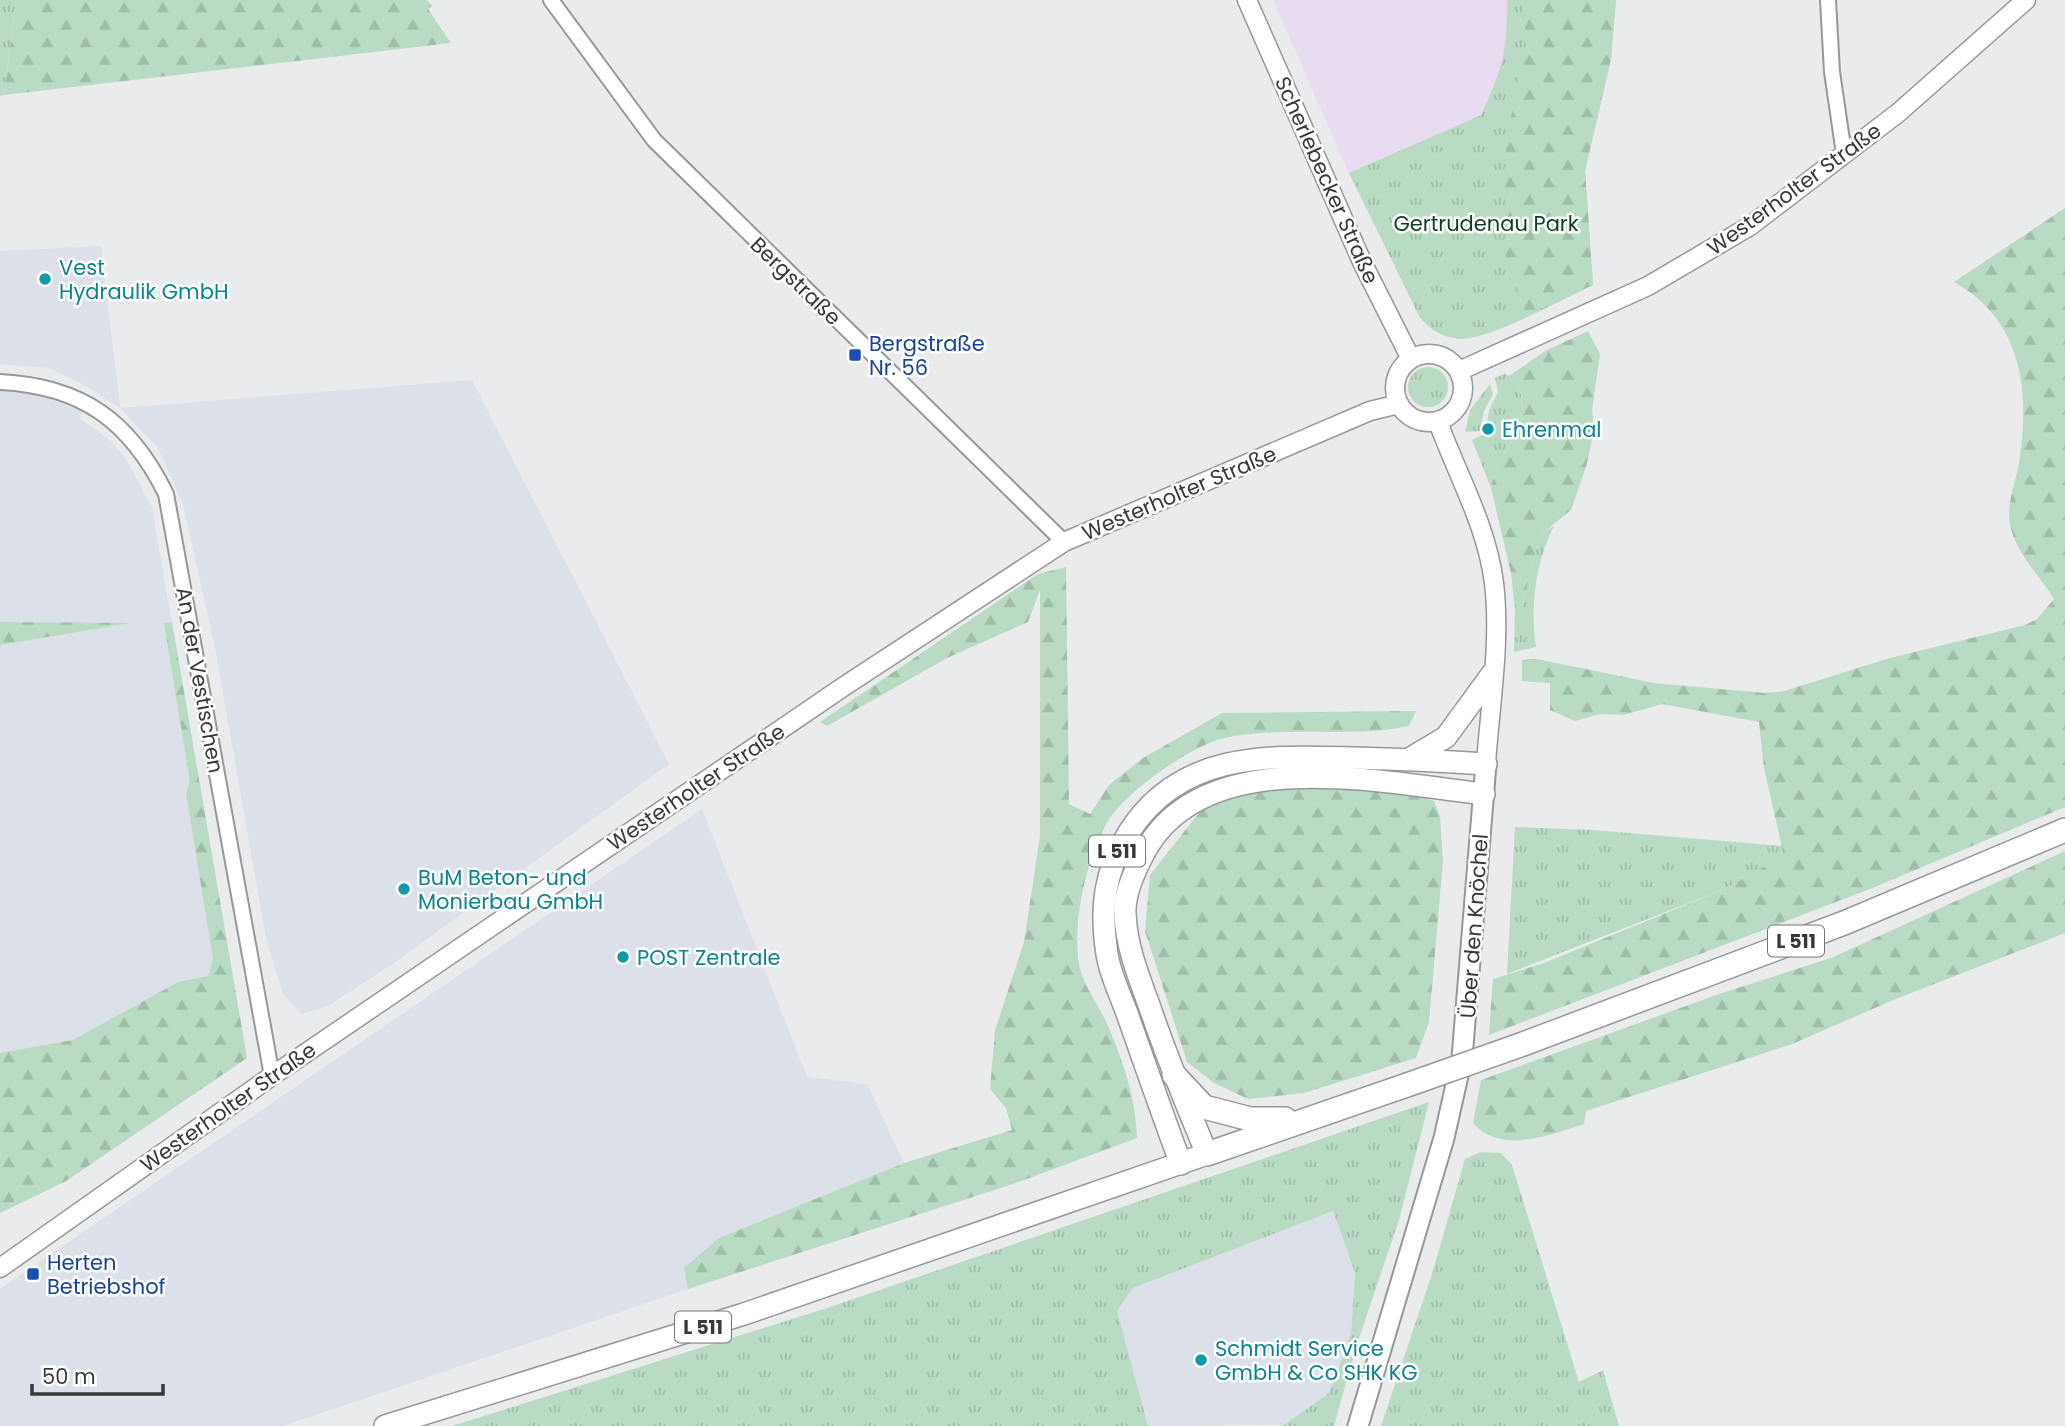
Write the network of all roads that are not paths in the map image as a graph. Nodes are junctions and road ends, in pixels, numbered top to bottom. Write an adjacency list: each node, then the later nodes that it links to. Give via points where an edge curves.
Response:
1 (551, 0): 11 (street, Bergstraße, via 653,140)
2 (1247, 0): 6 (street, Scherlebecker Straße, via 1363,264)
3 (1828, 0): 5 (street)
4 (2026, 0): 5 (street, Westerholter Straße, via 1898,113)
5 (1844, 154): 7 (street, Westerholter Straße, via 1750,226 1698,259)
6 (1411, 359): 7 (street, via 1432,354); 9 (street, via 1395,384)
7 (1459, 370): 10 (street, via 1462,395 1458,407)
8 (0, 382): 18 (street, An der Vestischen, via 53,389 112,419 143,451 166,494)
9 (1399, 404): 10 (street, via 1420,421); 11 (street, Westerholter Straße, via 1370,411)
10 (1438, 422): 12 (street, Über den Knöchel, via 1476,517 1494,581)
11 (1064, 542): 18 (street, Westerholter Straße)
12 (1492, 674): 13 (main road, via 1446,737); 14 (street, Über den Knöchel)
13 (1409, 760): 14 (main road, L 511); 21 (main road, L 511, via 1294,756 1229,762 1185,780 1157,799 1117,851 1106,881 1102,912 1107,957)
14 (1486, 764): 15 (main road, Über den Knöchel)
15 (1484, 794): 17 (main road, L 511, via 1360,780 1269,778 1234,785 1176,814 1149,844 1133,874 1124,910 1130,952); 24 (main road, Über den Knöchel, via 1462,1058 1444,1138)
16 (2065, 830): 19 (highway, L 511, bridge, via 1844,923)
17 (1174, 1075): 19 (highway, L 511, via 1204,1107 1227,1115 1272,1121); 20 (main road, L 511)
18 (272, 1076): 22 (street, Westerholter Straße)
19 (1329, 1112): 20 (highway, L 511)
20 (1207, 1154): 21 (main road, L 511)
21 (1181, 1164): 23 (main road, L 511, via 744,1314)
22 (0, 1268)
23 (385, 1426)
24 (1358, 1426)

